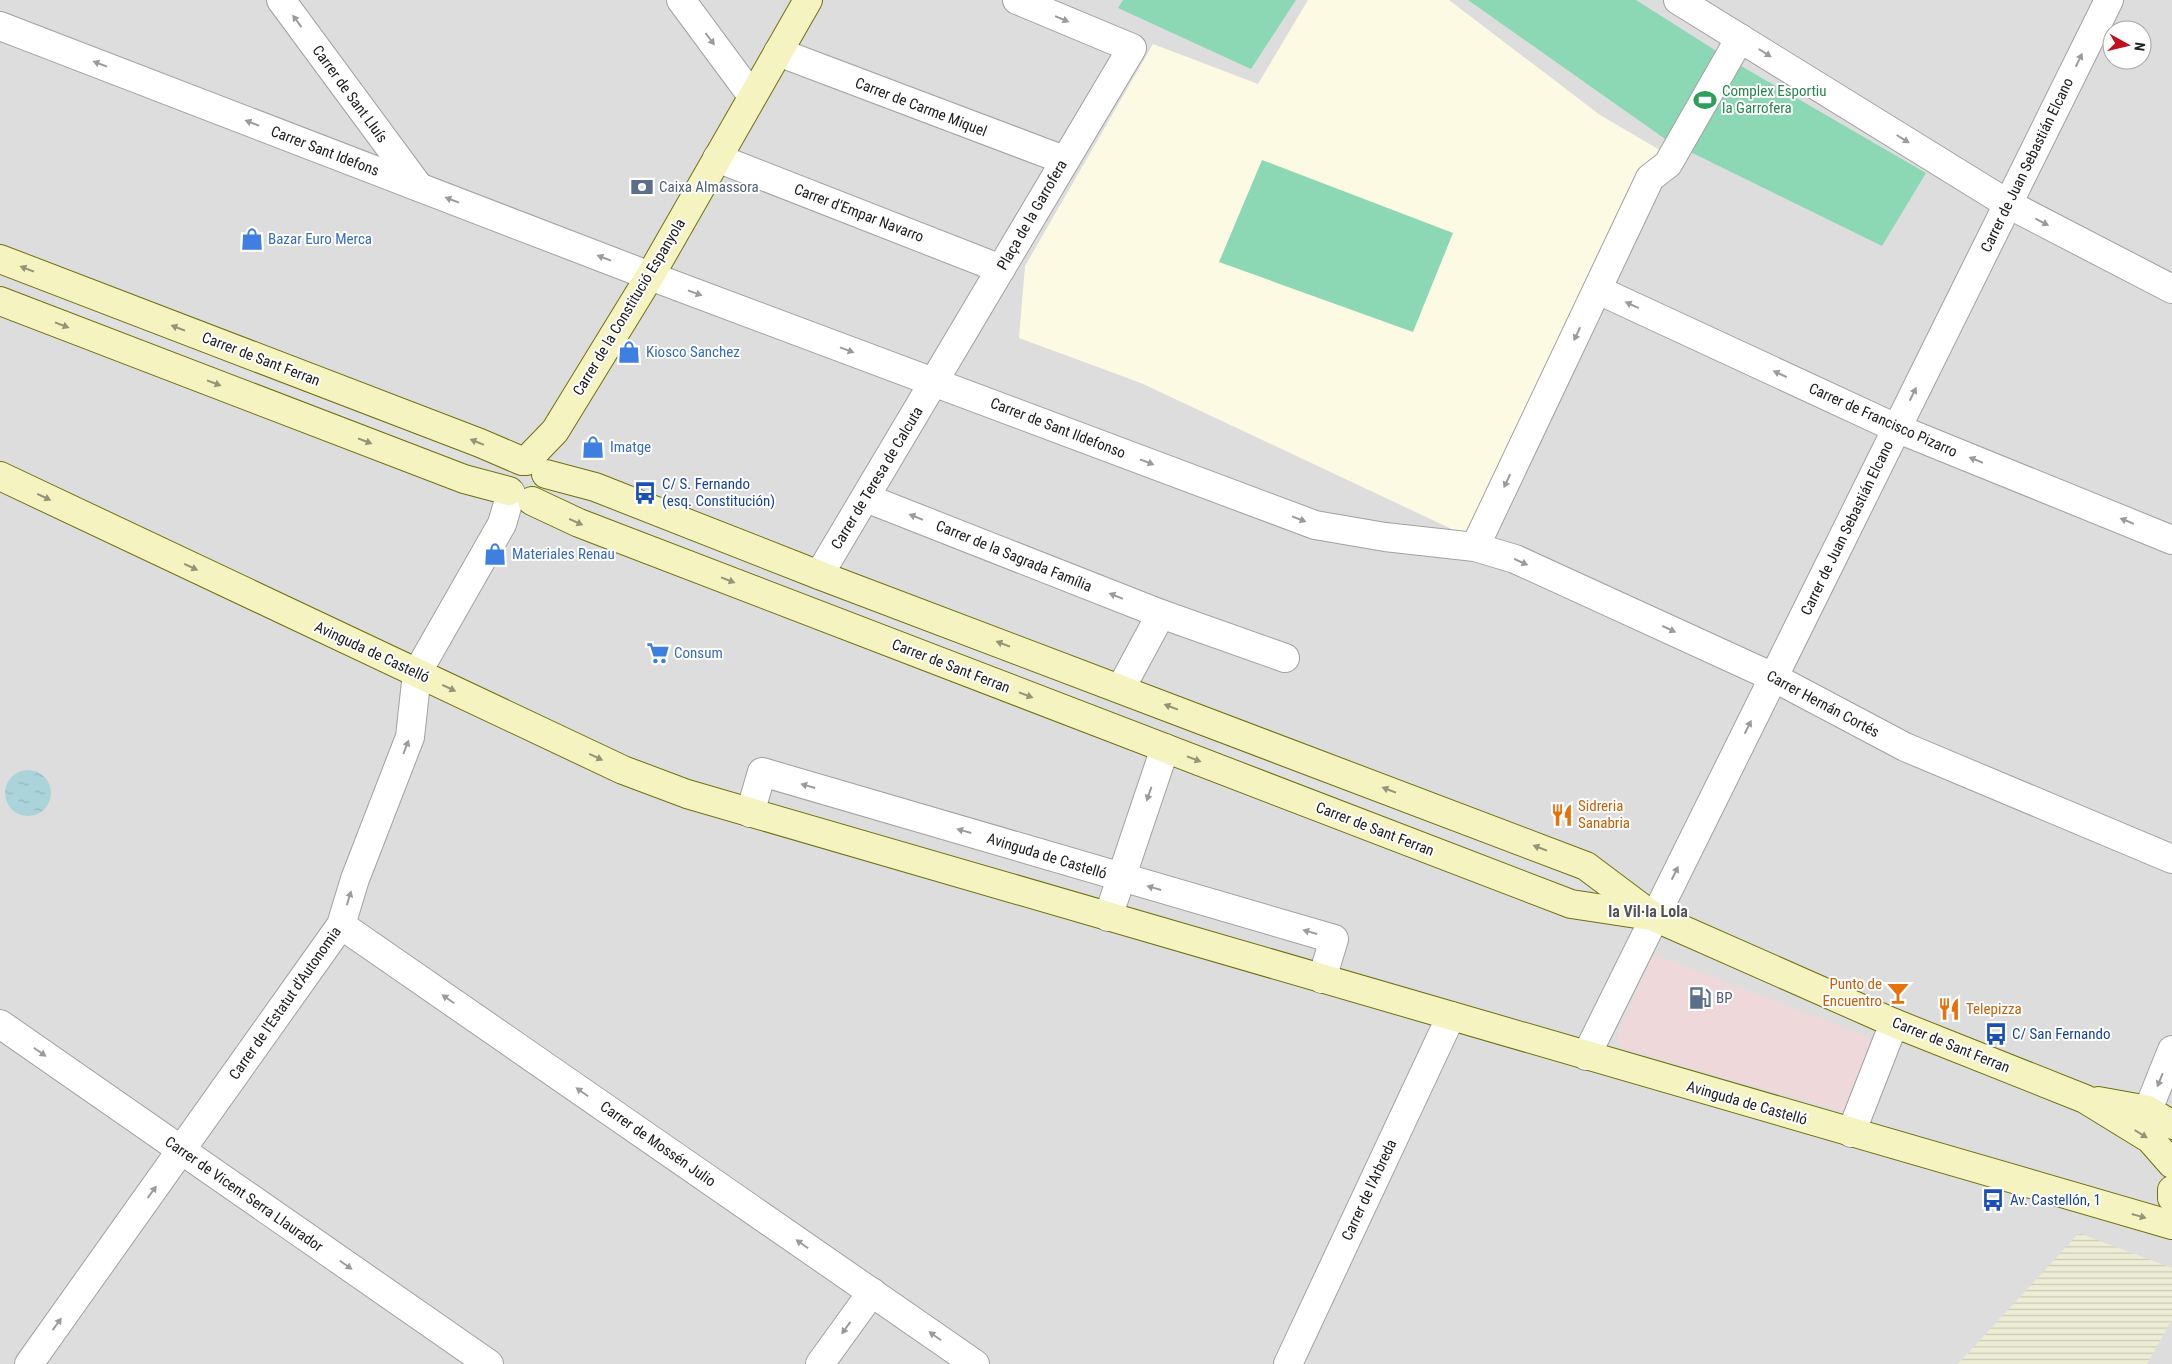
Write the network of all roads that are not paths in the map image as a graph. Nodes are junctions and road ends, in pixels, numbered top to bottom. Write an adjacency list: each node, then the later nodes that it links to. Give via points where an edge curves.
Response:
1 (281, 0): 13 (street, Carrer de Sant Lluís, one-way to 1)
2 (681, 0): 10 (street, one-way to 10)
3 (808, 0): 9 (street, Carrer de la Constitució Espanyola)
4 (1016, 0): 12 (street, Plaça de la Garrofera, one-way to 12, via 1132,48)
5 (1678, 0): 8 (street)
6 (2109, 0): 14 (street, Carrer de Juan Sebastián Elcano, one-way to 6)
7 (0, 26): 13 (street, Carrer Sant Idefons, one-way to 7)
8 (1740, 38): 14 (street, one-way to 14); 19 (street, via 1668,164 1650,178)
9 (778, 52): 10 (street, Carrer de la Constitució Espanyola); 12 (street, Carrer de Carme Miquel)
10 (752, 96): 11 (street, Carrer de la Constitució Espanyola)
11 (717, 158): 16 (street, Carrer d'Empar Navarro); 17 (street, Carrer de la Constitució Espanyola)
12 (1064, 160): 16 (street, Plaça de la Garrofera)
13 (419, 187): 17 (street, Carrer Sant Idefons, one-way to 13)
14 (2008, 204): 18 (street, one-way to 18); 22 (street, Carrer de Juan Sebastián Elcano, one-way to 14)
15 (0, 259): 23 (street, Carrer de Sant Ferran, one-way to 15, via 480,443)
16 (1001, 269): 21 (street, Plaça de la Garrofera)
17 (650, 276): 21 (street, Carrer de Sant Ildefonso, one-way to 21); 23 (street, Carrer de la Constitució Espanyola)
18 (2172, 289)
19 (1598, 290): 22 (street, Carrer de Francisco Pizarro, one-way to 19); 28 (street, one-way to 28)
20 (0, 301): 25 (street, Carrer de Sant Ferran, one-way to 25, via 464,479)
21 (934, 382): 26 (street, Carrer de Teresa de Calcuta); 28 (street, Carrer de Sant Ildefonso, one-way to 28, via 1315,525 1385,538)
22 (1896, 428): 27 (street, Carrer de Francisco Pizarro, one-way to 22); 34 (street, Carrer de Juan Sebastián Elcano)
23 (534, 467): 25 (street, via 547,480 543,493); 25 (street, via 512,468 509,473 508,485); 29 (street, Carrer de Sant Ferran, via 595,487)
24 (0, 476): 33 (street, Avinguda de Castelló, one-way to 33)
25 (520, 497): 30 (street, Carrer de Sant Ferran, one-way to 30); 33 (street, Carrer de l'Estatut d'Autonomia)
26 (866, 498): 29 (street, Carrer de Teresa de Calcuta); 31 (street, Carrer de la Sagrada Família, one-way to 26)
27 (2172, 540)
28 (1475, 546): 34 (street, Carrer Hernán Cortés, one-way to 34, via 1515,558)
29 (819, 575): 30 (street); 35 (street, Carrer de Sant Ferran, one-way to 29)
30 (800, 608): 36 (street, Carrer de Sant Ferran, one-way to 36)
31 (1161, 614): 32 (street, Carrer de la Sagrada Família); 35 (street)
32 (1285, 658)
33 (416, 673): 38 (street, Avinguda de Castelló, one-way to 38, via 623,770); 43 (street, Carrer de l'Estatut d'Autonomia, one-way to 33, via 355,879 410,737)
34 (1773, 677): 39 (street, Carrer Hernán Cortés, via 1905,747); 42 (street, Carrer de Juan Sebastián Elcano, one-way to 34)
35 (1121, 688): 36 (street); 42 (street, Carrer de Sant Ferran, one-way to 35, via 1586,866)
36 (1101, 724): 37 (street, Carrer de Sant Ferran)
37 (1165, 748): 40 (street, one-way to 40); 42 (street, Carrer de Sant Ferran, one-way to 42, via 1571,904)
38 (750, 813): 40 (street, Avinguda de Castelló, one-way to 38, via 762,772); 41 (street, Avinguda de Castelló)
39 (2172, 859)
40 (1120, 878): 41 (street); 44 (street, Avinguda de Castelló, one-way to 40, via 1334,939)
41 (1108, 917): 44 (street, Avinguda de Castelló)
42 (1654, 917): 46 (street, Carrer de Sant Ferran); 49 (street, Carrer de Juan Sebastián Elcano)
43 (341, 925): 54 (street, Carrer de l'Estatut d'Autonomia); 59 (street, Carrer de Mossén Julio, one-way to 43)
44 (1322, 979): 45 (street, Avinguda de Castelló)
45 (1451, 1016): 49 (street, Avinguda de Castelló); 64 (street, Carrer de l'Arbreda)
46 (1894, 1022): 50 (street, Carrer de Sant Ferran); 53 (street)
47 (0, 1024): 54 (street, Carrer de Vicent Serra Llaurador, one-way to 54)
48 (2172, 1050): 51 (street, one-way to 51)
49 (1586, 1056): 53 (street, Avinguda de Castelló)
50 (2085, 1099): 51 (street, Carrer de Sant Ferran); 55 (street, Carrer de Sant Ferran, one-way to 55, via 2150,1139)
51 (2148, 1110): 52 (street, Carrer de Sant Ferran)
52 (2172, 1124)
53 (1851, 1133): 58 (street, Avinguda de Castelló, one-way to 58)
54 (182, 1150): 60 (street, Carrer de l'Estatut d'Autonomia, one-way to 54); 61 (street, Carrer de Vicent Serra Llaurador, one-way to 61)
55 (2172, 1164)
56 (2172, 1190): 57 (street)
57 (2172, 1198)
58 (2172, 1225)
59 (872, 1292): 62 (street, one-way to 62); 63 (street, Carrer de Mossén Julio, one-way to 59)
60 (29, 1364)
61 (489, 1364)
62 (820, 1364)
63 (975, 1364)
64 (1288, 1364)

